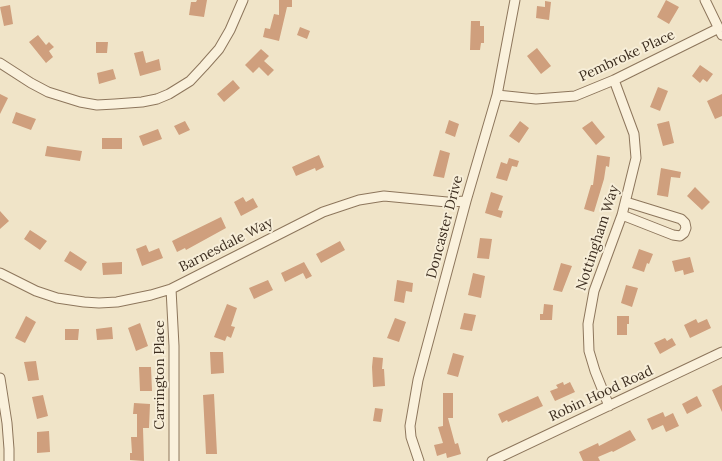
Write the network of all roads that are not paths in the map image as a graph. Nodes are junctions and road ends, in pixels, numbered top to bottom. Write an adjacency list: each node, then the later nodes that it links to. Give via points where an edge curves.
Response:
1 (243, 0): 5 (street, via 230,30 204,66 190,81 157,99 97,105 80,102 31,84)
2 (515, 0): 7 (street, Doncaster Drive)
3 (706, 0): 4 (street)
4 (720, 32): 6 (street, Pembroke Place)
5 (0, 63)
6 (614, 80): 7 (street, Pembroke Place, via 575,96 560,98 536,99); 9 (street, Nottingham Way, via 634,134 636,148)
7 (497, 95): 8 (street, Doncaster Drive)
8 (466, 201): 12 (street, Barnesdale Way, via 447,202 384,196 359,200 323,212); 18 (street, Doncaster Drive, via 418,380 412,413 411,437)
9 (626, 202): 10 (street, Nottingham Way); 10 (street, via 681,219 686,228 680,236 673,235)
10 (622, 215): 15 (street, Nottingham Way, via 594,291 588,324 589,351)
11 (0, 273): 12 (street, Barnesdale Way, via 36,291 57,298 84,302 117,302)
12 (171, 289): 17 (street, Carrington Place, via 174,346)
13 (722, 352): 15 (street, Robin Hood Road)
14 (0, 378): 16 (street, via 8,423)
15 (609, 406): 19 (street, Robin Hood Road)
16 (8, 461)
17 (174, 461)
18 (419, 461)
19 (492, 461)

